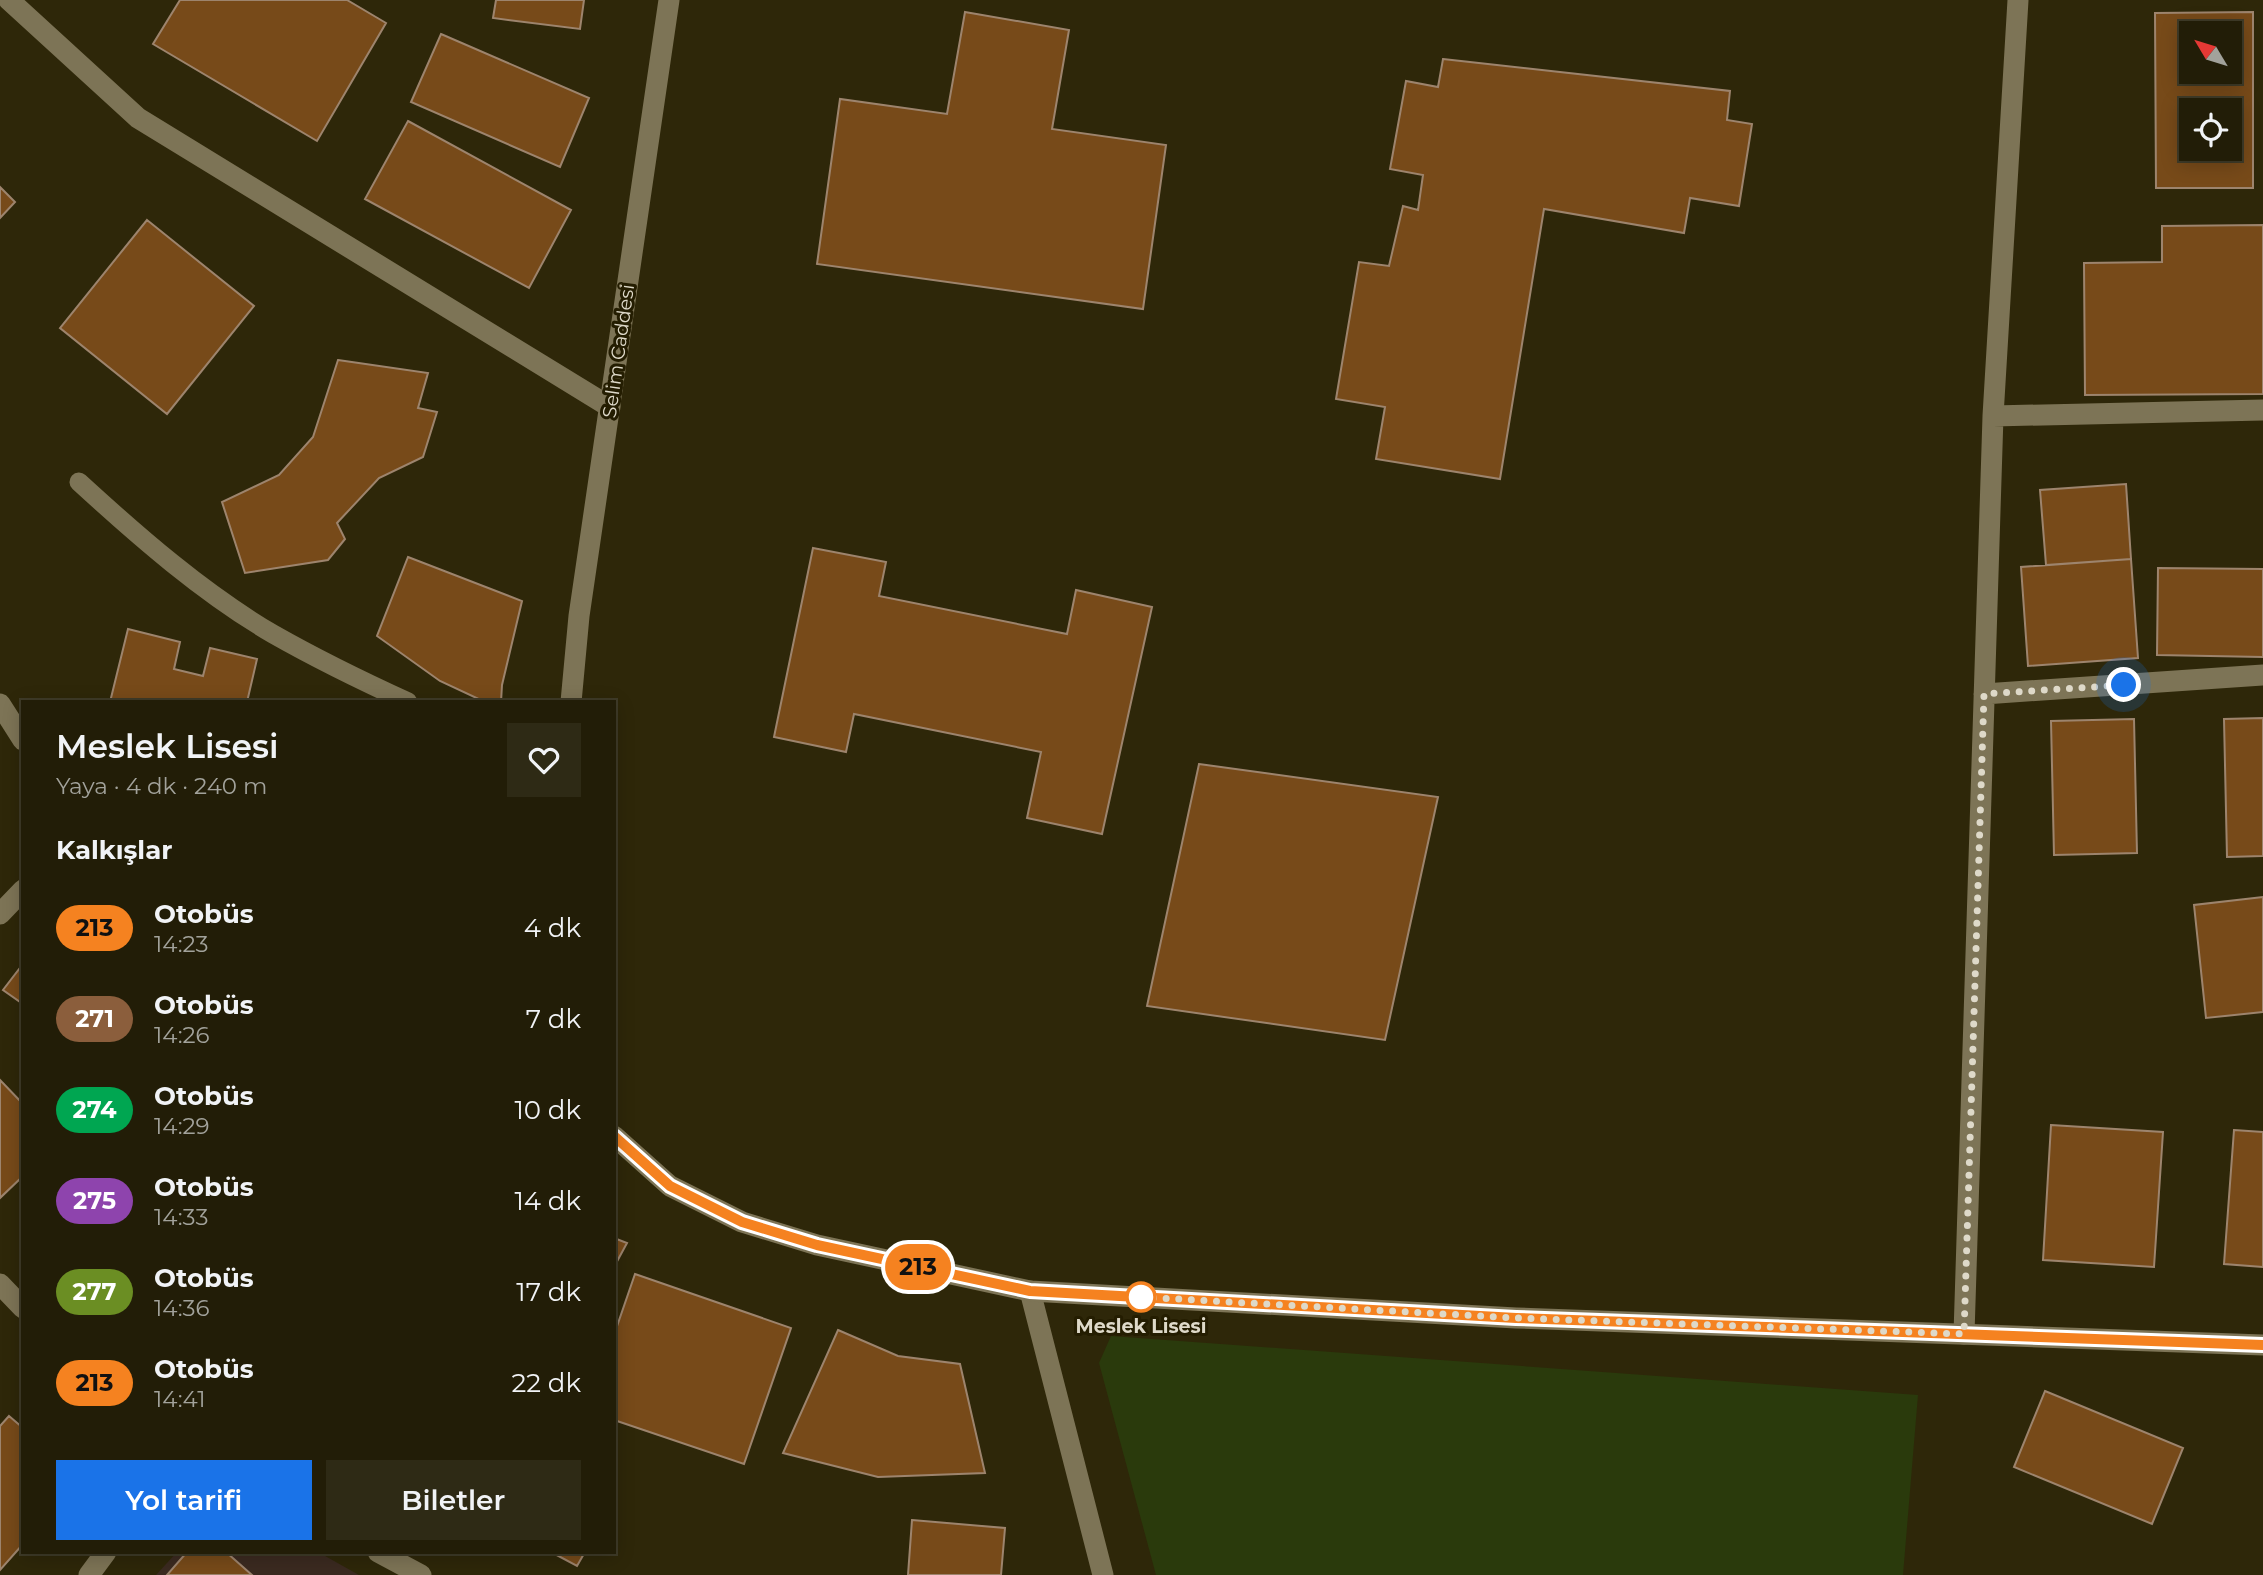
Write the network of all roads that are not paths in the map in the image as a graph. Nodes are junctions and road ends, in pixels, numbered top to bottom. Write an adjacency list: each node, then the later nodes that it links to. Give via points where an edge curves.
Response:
1 (9, 0): 4 (street, via 138,118)
2 (670, 0): 4 (street, Selim Caddesi)
3 (2018, 0): 6 (street)
4 (610, 407): 11 (street, Selim Caddesi)
5 (2263, 410): 6 (street)
6 (1993, 415): 9 (street)
7 (79, 482): 10 (lane, via 158,551 271,633)
8 (2263, 675): 9 (street)
9 (1984, 694): 20 (street)
10 (404, 700)
11 (570, 700)
12 (0, 704): 13 (street)
13 (21, 737)
14 (21, 892): 15 (street)
15 (0, 914)
16 (616, 1138): 18 (street, via 670,1186 742,1222 817,1245)
17 (0, 1284): 19 (street)
18 (1030, 1291): 20 (street, via 1516,1318); 26 (street)
19 (21, 1306)
20 (1964, 1334): 21 (street)
21 (2263, 1345)
22 (105, 1554): 24 (street)
23 (382, 1554): 25 (street)
24 (89, 1575)
25 (421, 1575)
26 (1103, 1575)

